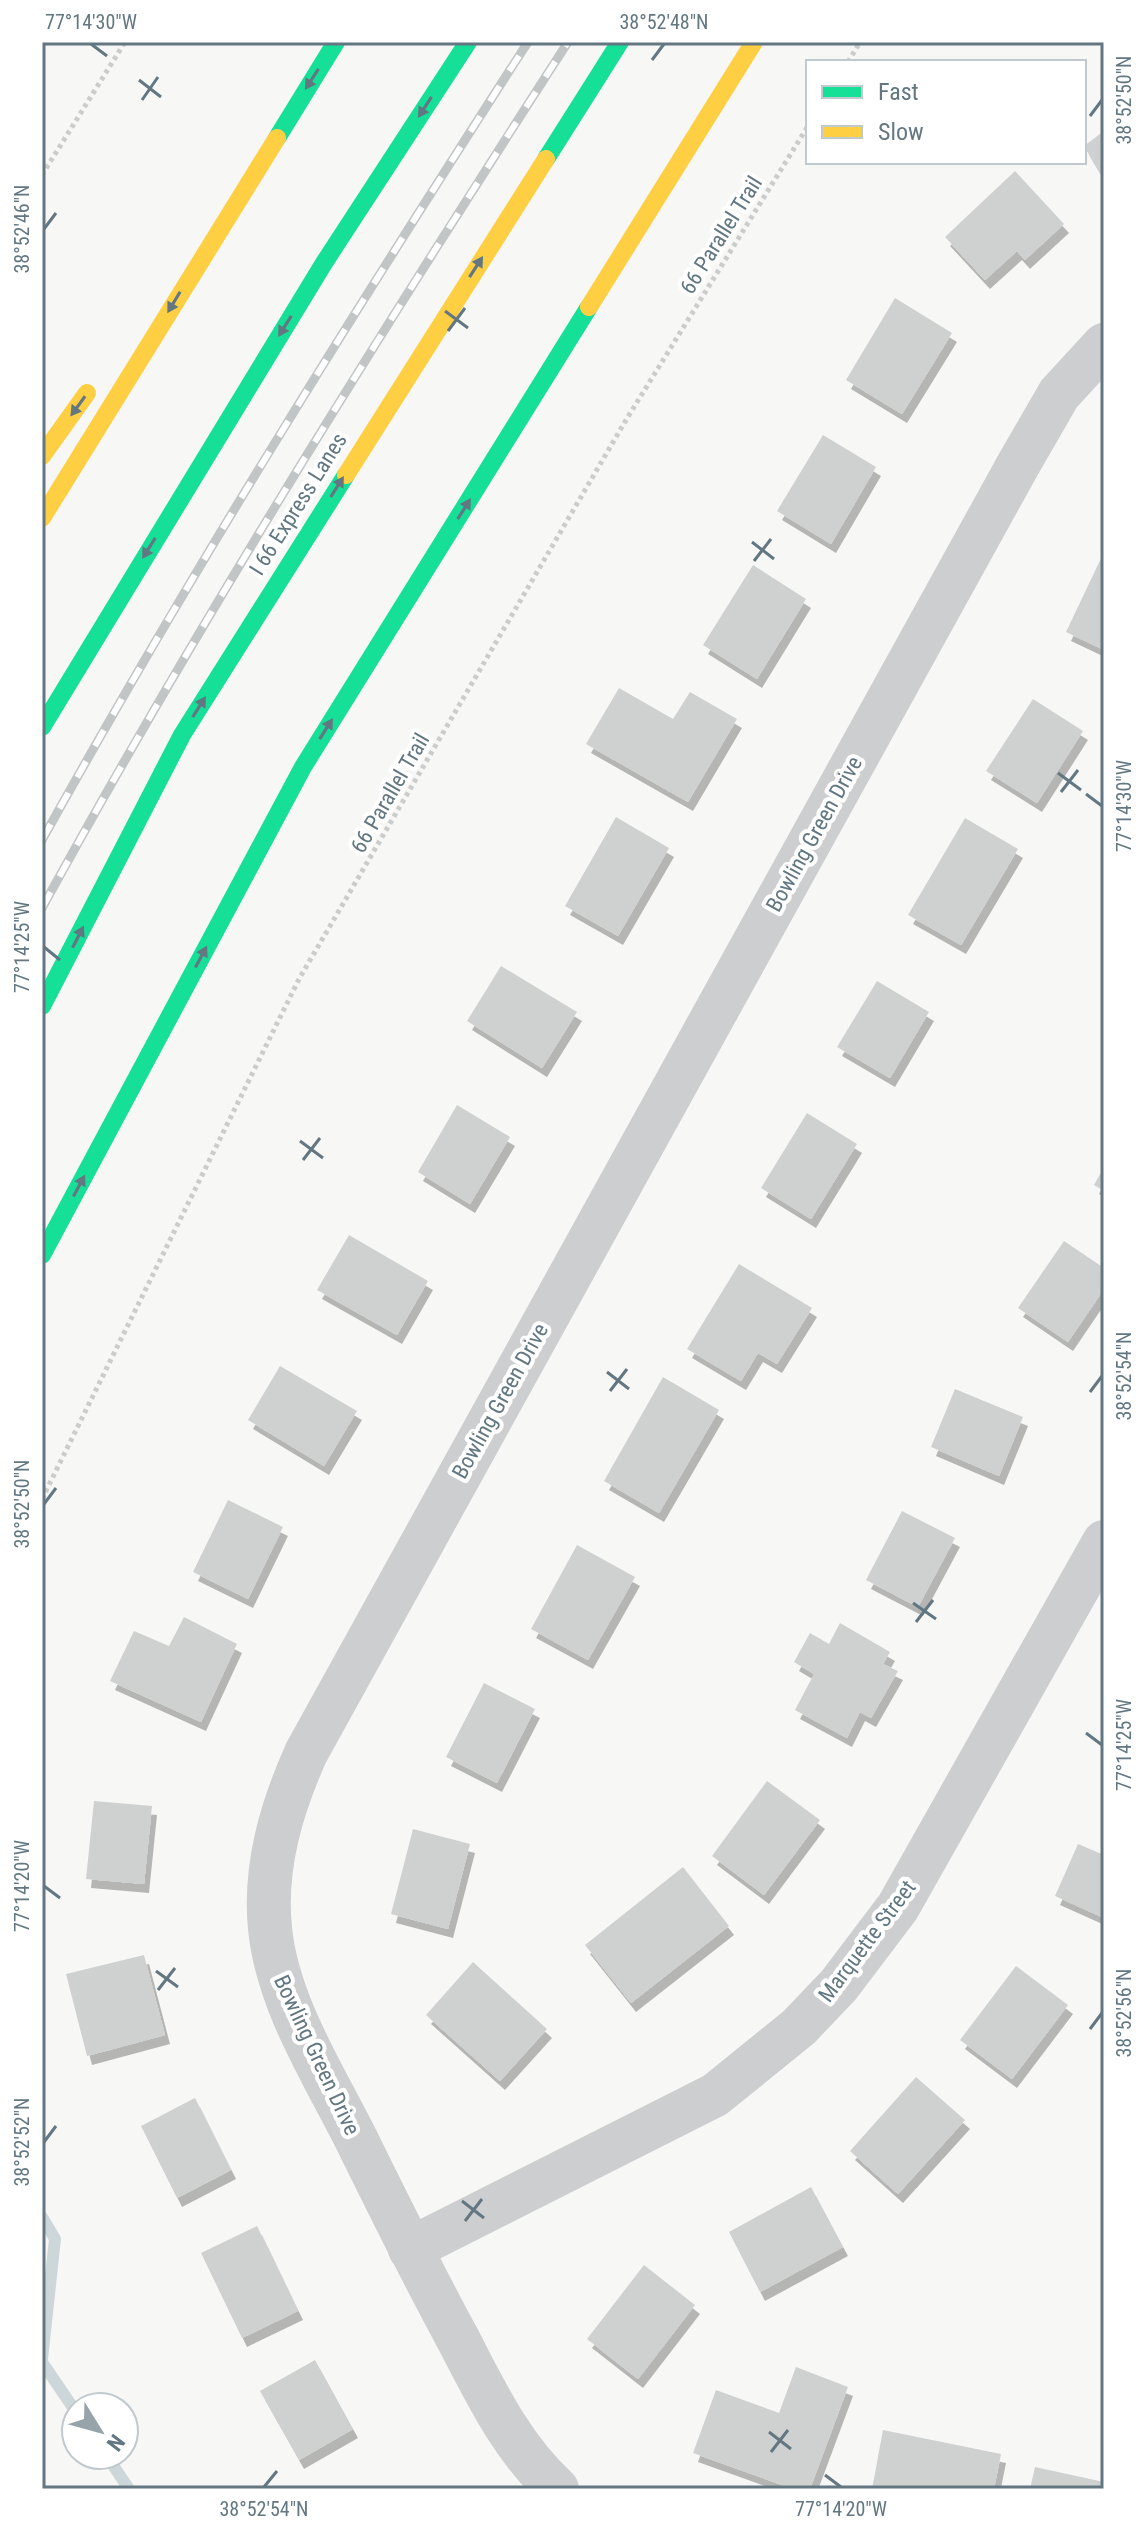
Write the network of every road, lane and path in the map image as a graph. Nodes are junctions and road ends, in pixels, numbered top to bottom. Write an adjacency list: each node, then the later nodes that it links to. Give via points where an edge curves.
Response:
1 (125, 42): 10 (path)
2 (336, 42): 8 (highway, one-way to 8)
3 (468, 42): 16 (highway, one-way to 16, via 324,263)
4 (620, 42): 17 (highway, I 66 Express Lanes, one-way to 4, via 182,735)
5 (754, 42): 18 (highway, one-way to 5, via 303,767)
6 (860, 42): 7 (path)
7 (849, 60)
8 (288, 116): 11 (highway); 15 (highway, one-way to 15)
9 (806, 129): 19 (path, 66 Parallel Trail, via 626,420 299,979)
10 (42, 175)
11 (151, 305)
12 (1104, 345): 21 (street, Bowling Green Drive, via 1059,394 1010,478 306,1753 285,1800 268,1880 277,1969)
13 (97, 381): 14 (highway, one-way to 14)
14 (42, 456)
15 (42, 518)
16 (42, 727)
17 (42, 1006)
18 (42, 1255)
19 (42, 1499)
20 (1104, 1542): 21 (street, Marquette Street, via 898,1907 839,1985 799,2027 715,2095)
21 (410, 2249): 22 (street, Bowling Green Drive, via 501,2421 533,2467)
22 (557, 2489)

